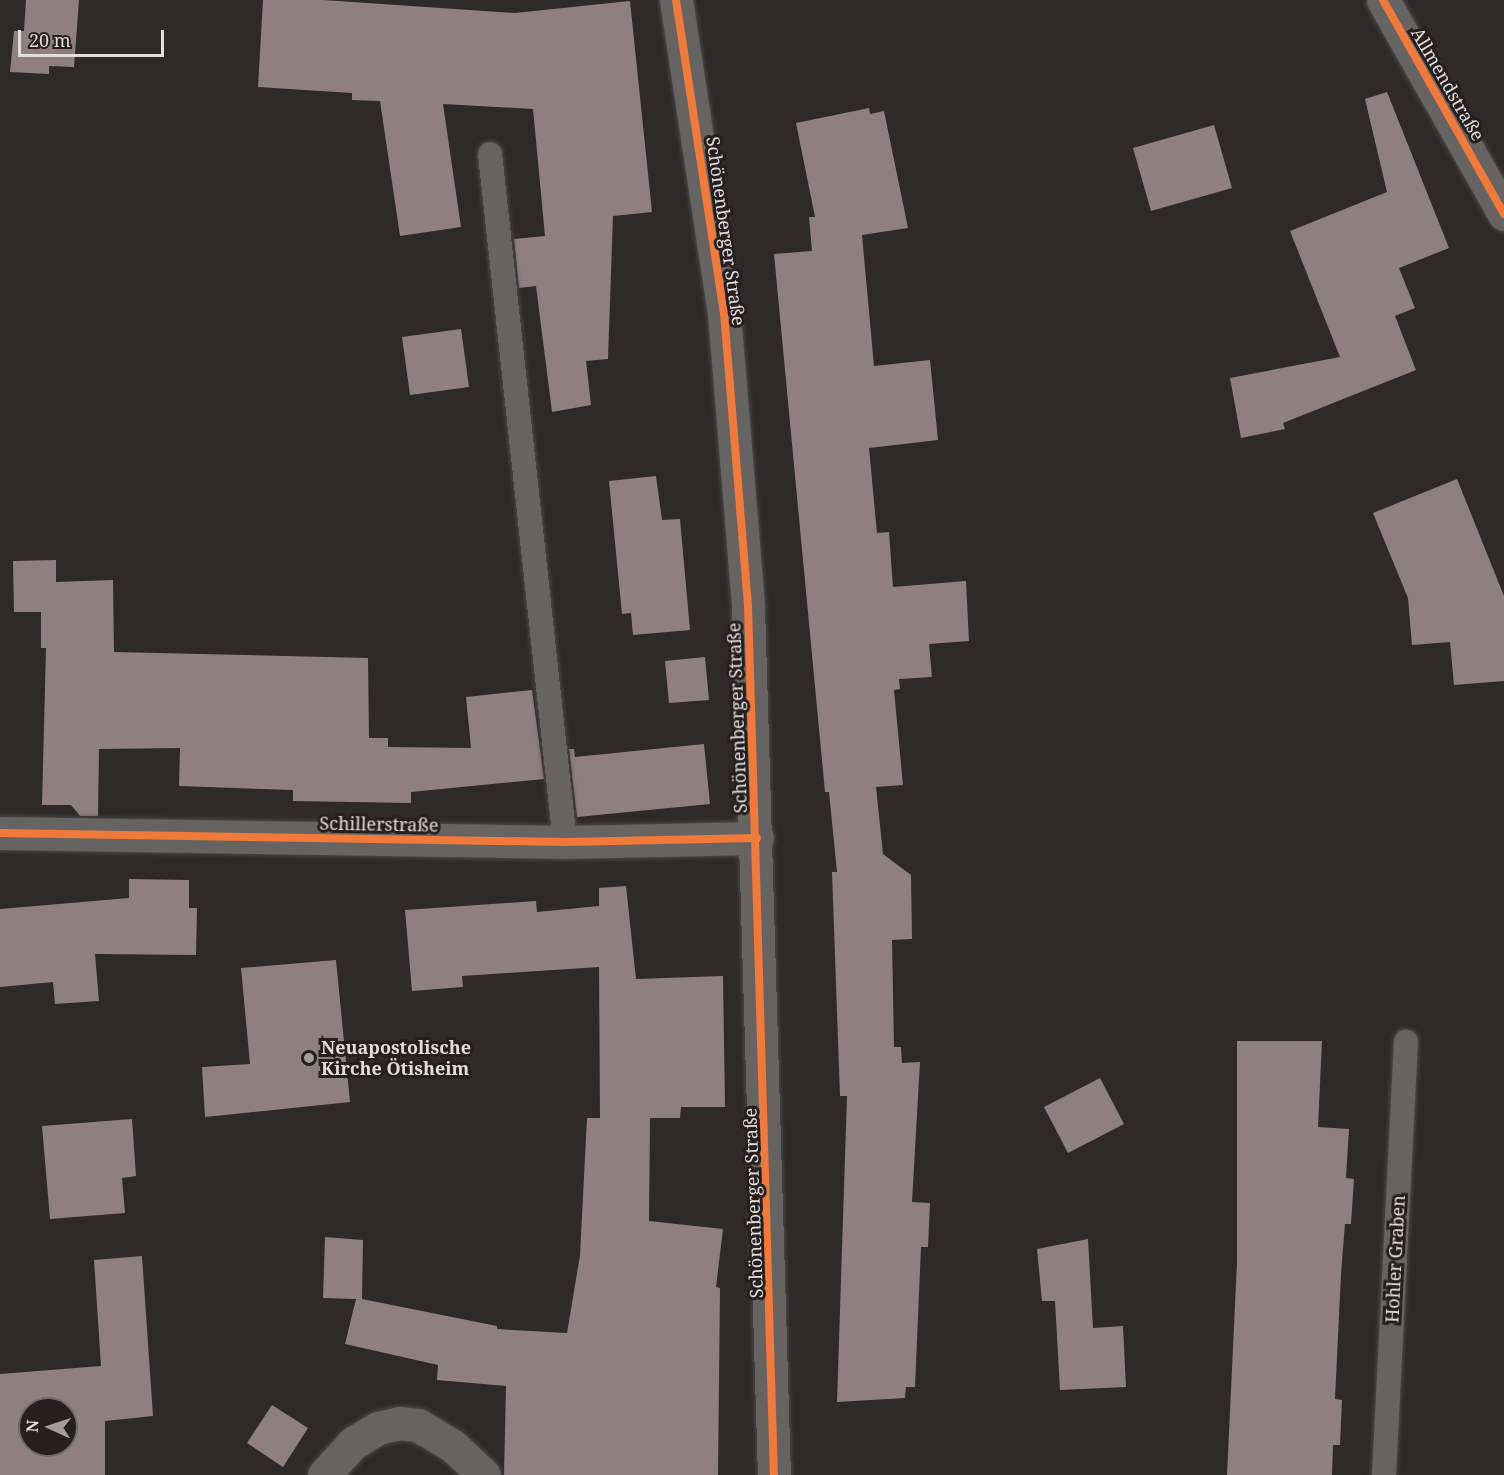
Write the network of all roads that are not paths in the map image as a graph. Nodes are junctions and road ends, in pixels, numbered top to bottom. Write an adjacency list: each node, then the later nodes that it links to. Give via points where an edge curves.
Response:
1 (676, 0): 6 (street, Schönenberger Straße, via 724,313 748,606)
2 (1383, 0): 4 (street, Allmendstraße)
3 (490, 154): 7 (lane)
4 (1504, 214)
5 (0, 833): 7 (street, Schillerstraße)
6 (757, 838): 7 (street, Schillerstraße); 11 (street, Schönenberger Straße)
7 (565, 842)
8 (1406, 1042): 12 (lane, Hohler Graben)
9 (324, 1475): 10 (street, via 353,1443 378,1428 399,1423 418,1425 453,1446)
10 (484, 1475)
11 (774, 1475)
12 (1384, 1475)

